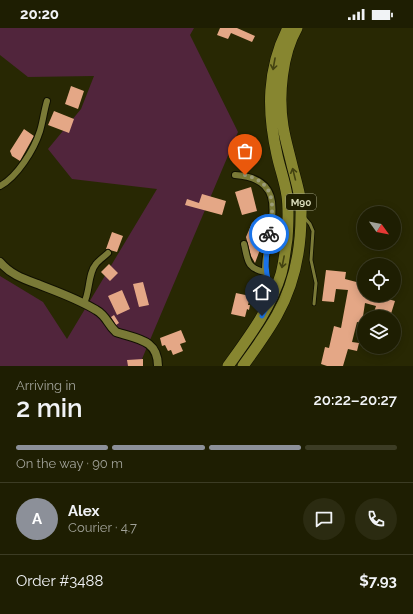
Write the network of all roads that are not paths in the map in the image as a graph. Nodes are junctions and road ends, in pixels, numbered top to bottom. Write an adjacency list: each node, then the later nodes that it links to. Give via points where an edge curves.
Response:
1 (288, 28): 11 (highway, M90, one-way to 11, via 275,59 269,102 272,129 287,197 288,224 281,275)
2 (297, 28): 6 (highway, M90, one-way to 2, via 283,125 281,91 285,62)
3 (46, 101): 5 (street, via 40,132 31,151 8,182)
4 (235, 174): 10 (street, via 259,180 271,197 272,216)
5 (0, 186)
6 (301, 214): 13 (lane, via 313,232 311,260 316,283); 16 (highway, M90, via 300,244 292,280 277,314)
7 (244, 244): 10 (street, via 249,264)
8 (108, 253): 12 (street, via 96,264)
9 (0, 262): 12 (street, via 21,278)
10 (265, 272): 11 (street)
11 (273, 294): 15 (highway, M90, via 260,319)
12 (84, 303): 14 (street, via 103,314 116,332 147,343 156,353)
13 (314, 304)
14 (158, 366)
15 (228, 366)
16 (243, 366)

